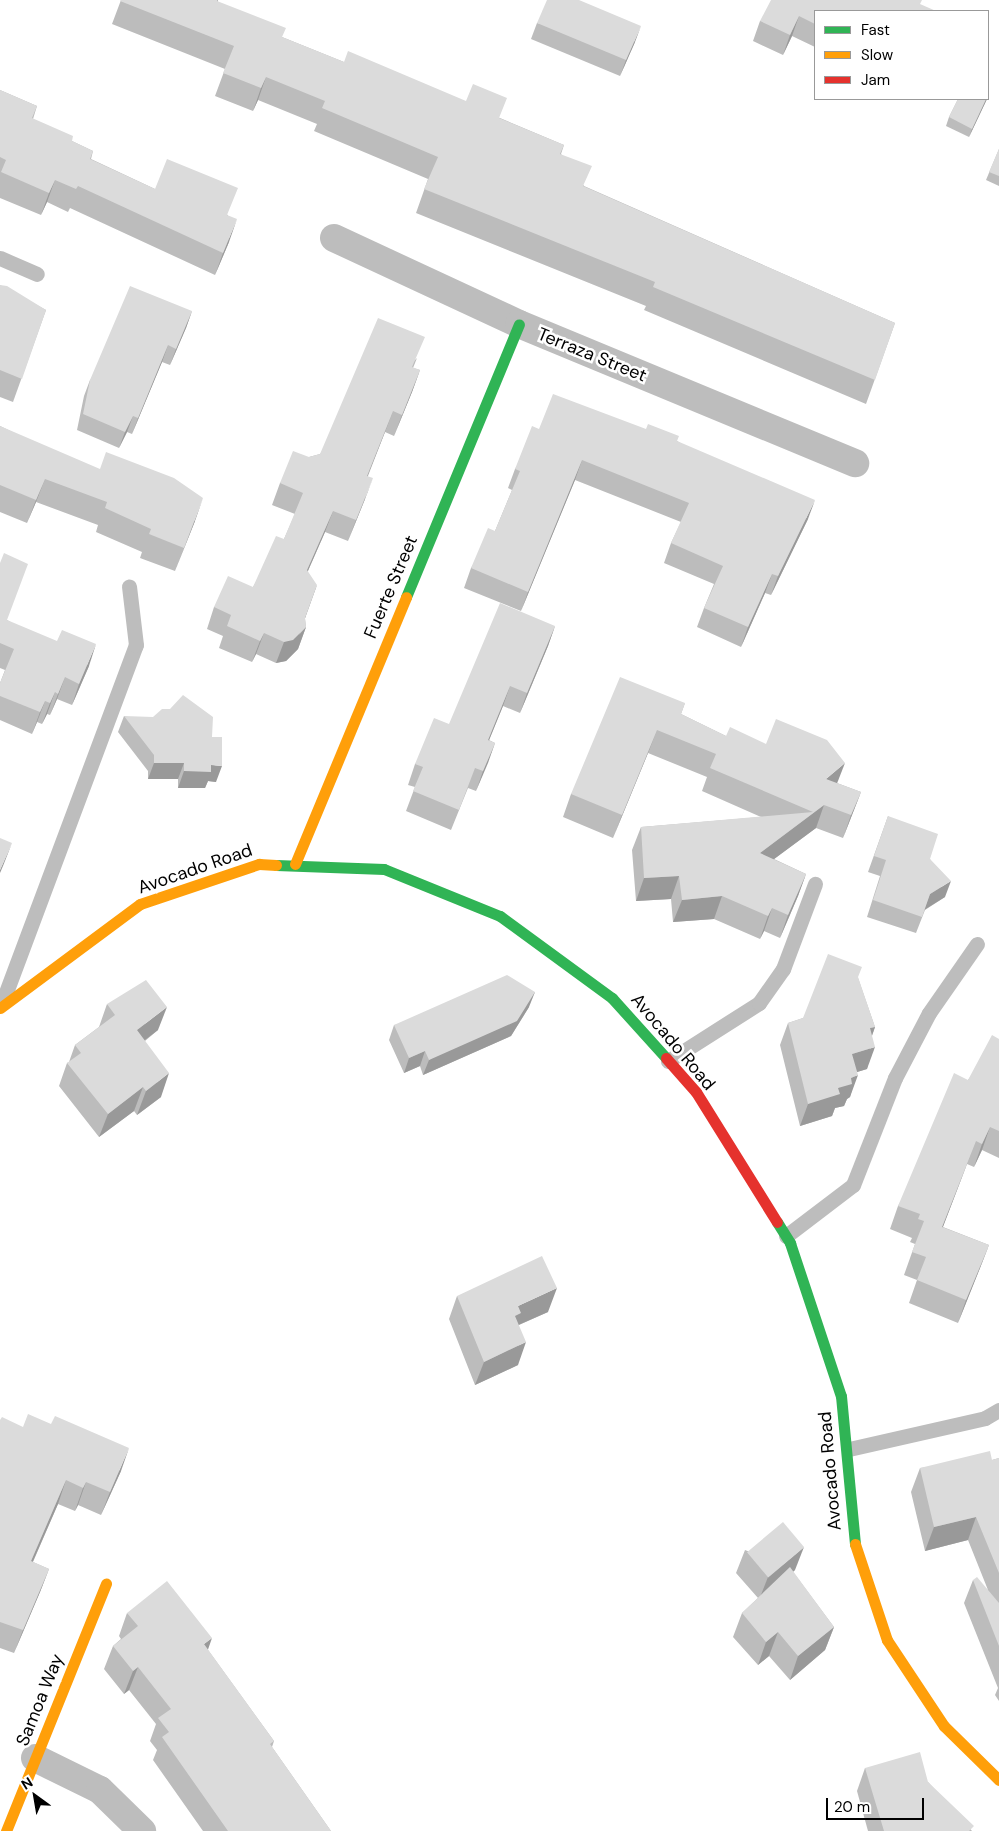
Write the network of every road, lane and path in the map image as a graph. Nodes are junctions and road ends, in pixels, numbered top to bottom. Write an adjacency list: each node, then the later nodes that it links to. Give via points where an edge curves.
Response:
1 (334, 238): 4 (street, Terraza Street)
2 (0, 258): 3 (lane)
3 (37, 274)
4 (519, 324): 5 (street, Terraza Street); 7 (street, Fuerte Street)
5 (855, 463)
6 (129, 586): 10 (lane, via 136,645)
7 (295, 864): 10 (street, Avocado Road, via 259,864 140,904); 11 (street, Avocado Road, via 384,869 500,916 612,998)
8 (815, 884): 11 (lane, via 783,969 759,1003)
9 (977, 944): 12 (lane, via 929,1013 899,1070 853,1185)
10 (0, 1008)
11 (668, 1061): 12 (street, Avocado Road, via 696,1092)
12 (786, 1236): 14 (street, Avocado Road, via 841,1396)
13 (999, 1410): 14 (lane, via 985,1418)
14 (849, 1449): 17 (street, Avocado Road, via 855,1550 887,1640 944,1726)
15 (106, 1583): 16 (street, Samoa Way)
16 (35, 1758): 18 (street, Samoa Way); 19 (street, via 100,1790)
17 (999, 1780)
18 (6, 1831)
19 (142, 1831)

